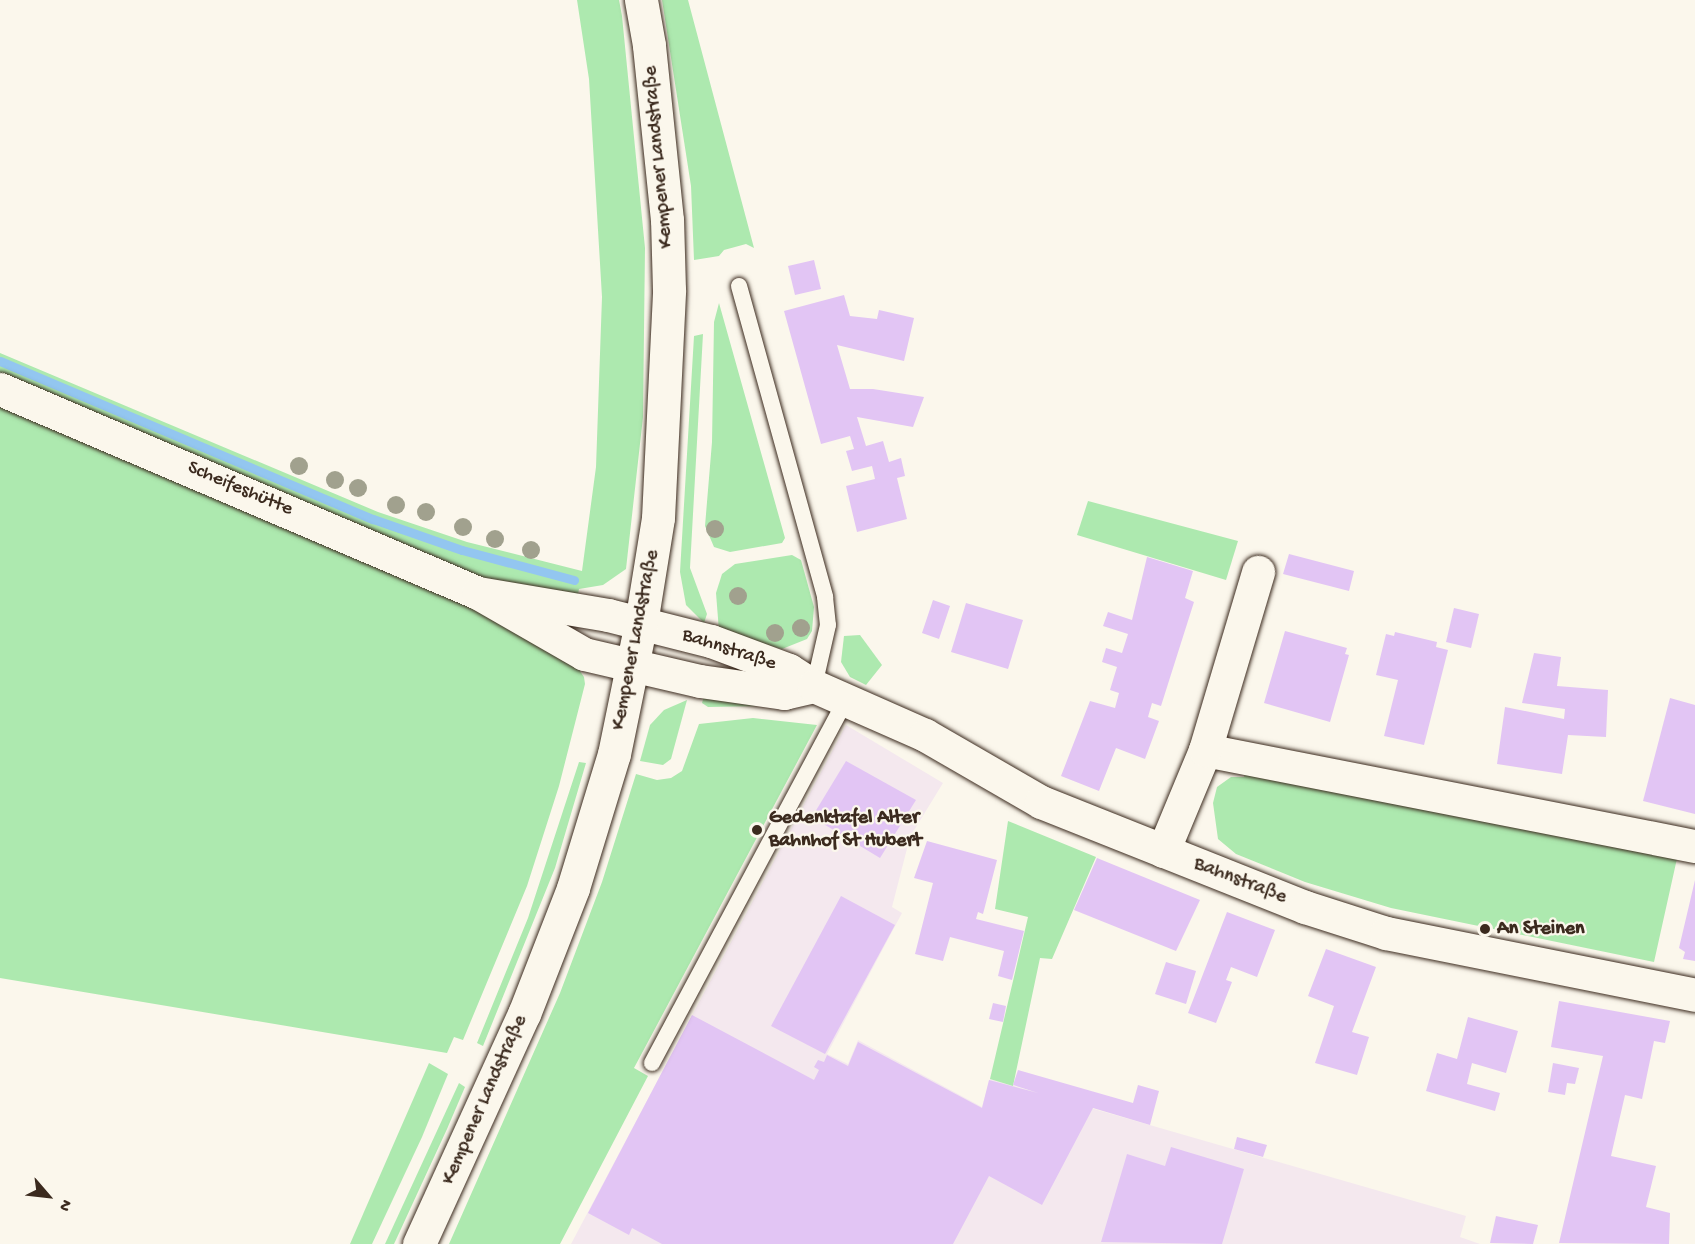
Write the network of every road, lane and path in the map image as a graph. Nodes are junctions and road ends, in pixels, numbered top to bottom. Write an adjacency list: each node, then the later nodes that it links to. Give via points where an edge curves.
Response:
1 (641, 0): 6 (street, Kempener Landstraße, via 667,220 669,290 658,518)
2 (739, 286): 8 (lane, via 825,597 828,625)
3 (0, 389): 5 (street, Scheifeshütte)
4 (1258, 572): 10 (street)
5 (478, 593): 6 (street, Scheifeshütte); 7 (street, Scheifeshütte, via 584,654)
6 (641, 623): 7 (street, Kempener Landstraße); 8 (street, Bahnstraße, via 711,641 789,670)
7 (632, 668): 8 (street, Bahnstraße, via 784,693); 15 (street, Kempener Landstraße, via 614,754 573,888 524,1014)
8 (814, 686): 9 (street, Bahnstraße)
9 (847, 698): 12 (street, Bahnstraße, via 925,735 1041,802); 14 (lane)
10 (1205, 750): 11 (street); 12 (street)
11 (1695, 846)
12 (1163, 851): 13 (street, Bahnstraße, via 1305,907 1386,933)
13 (1695, 995)
14 (652, 1063)
15 (419, 1244)

